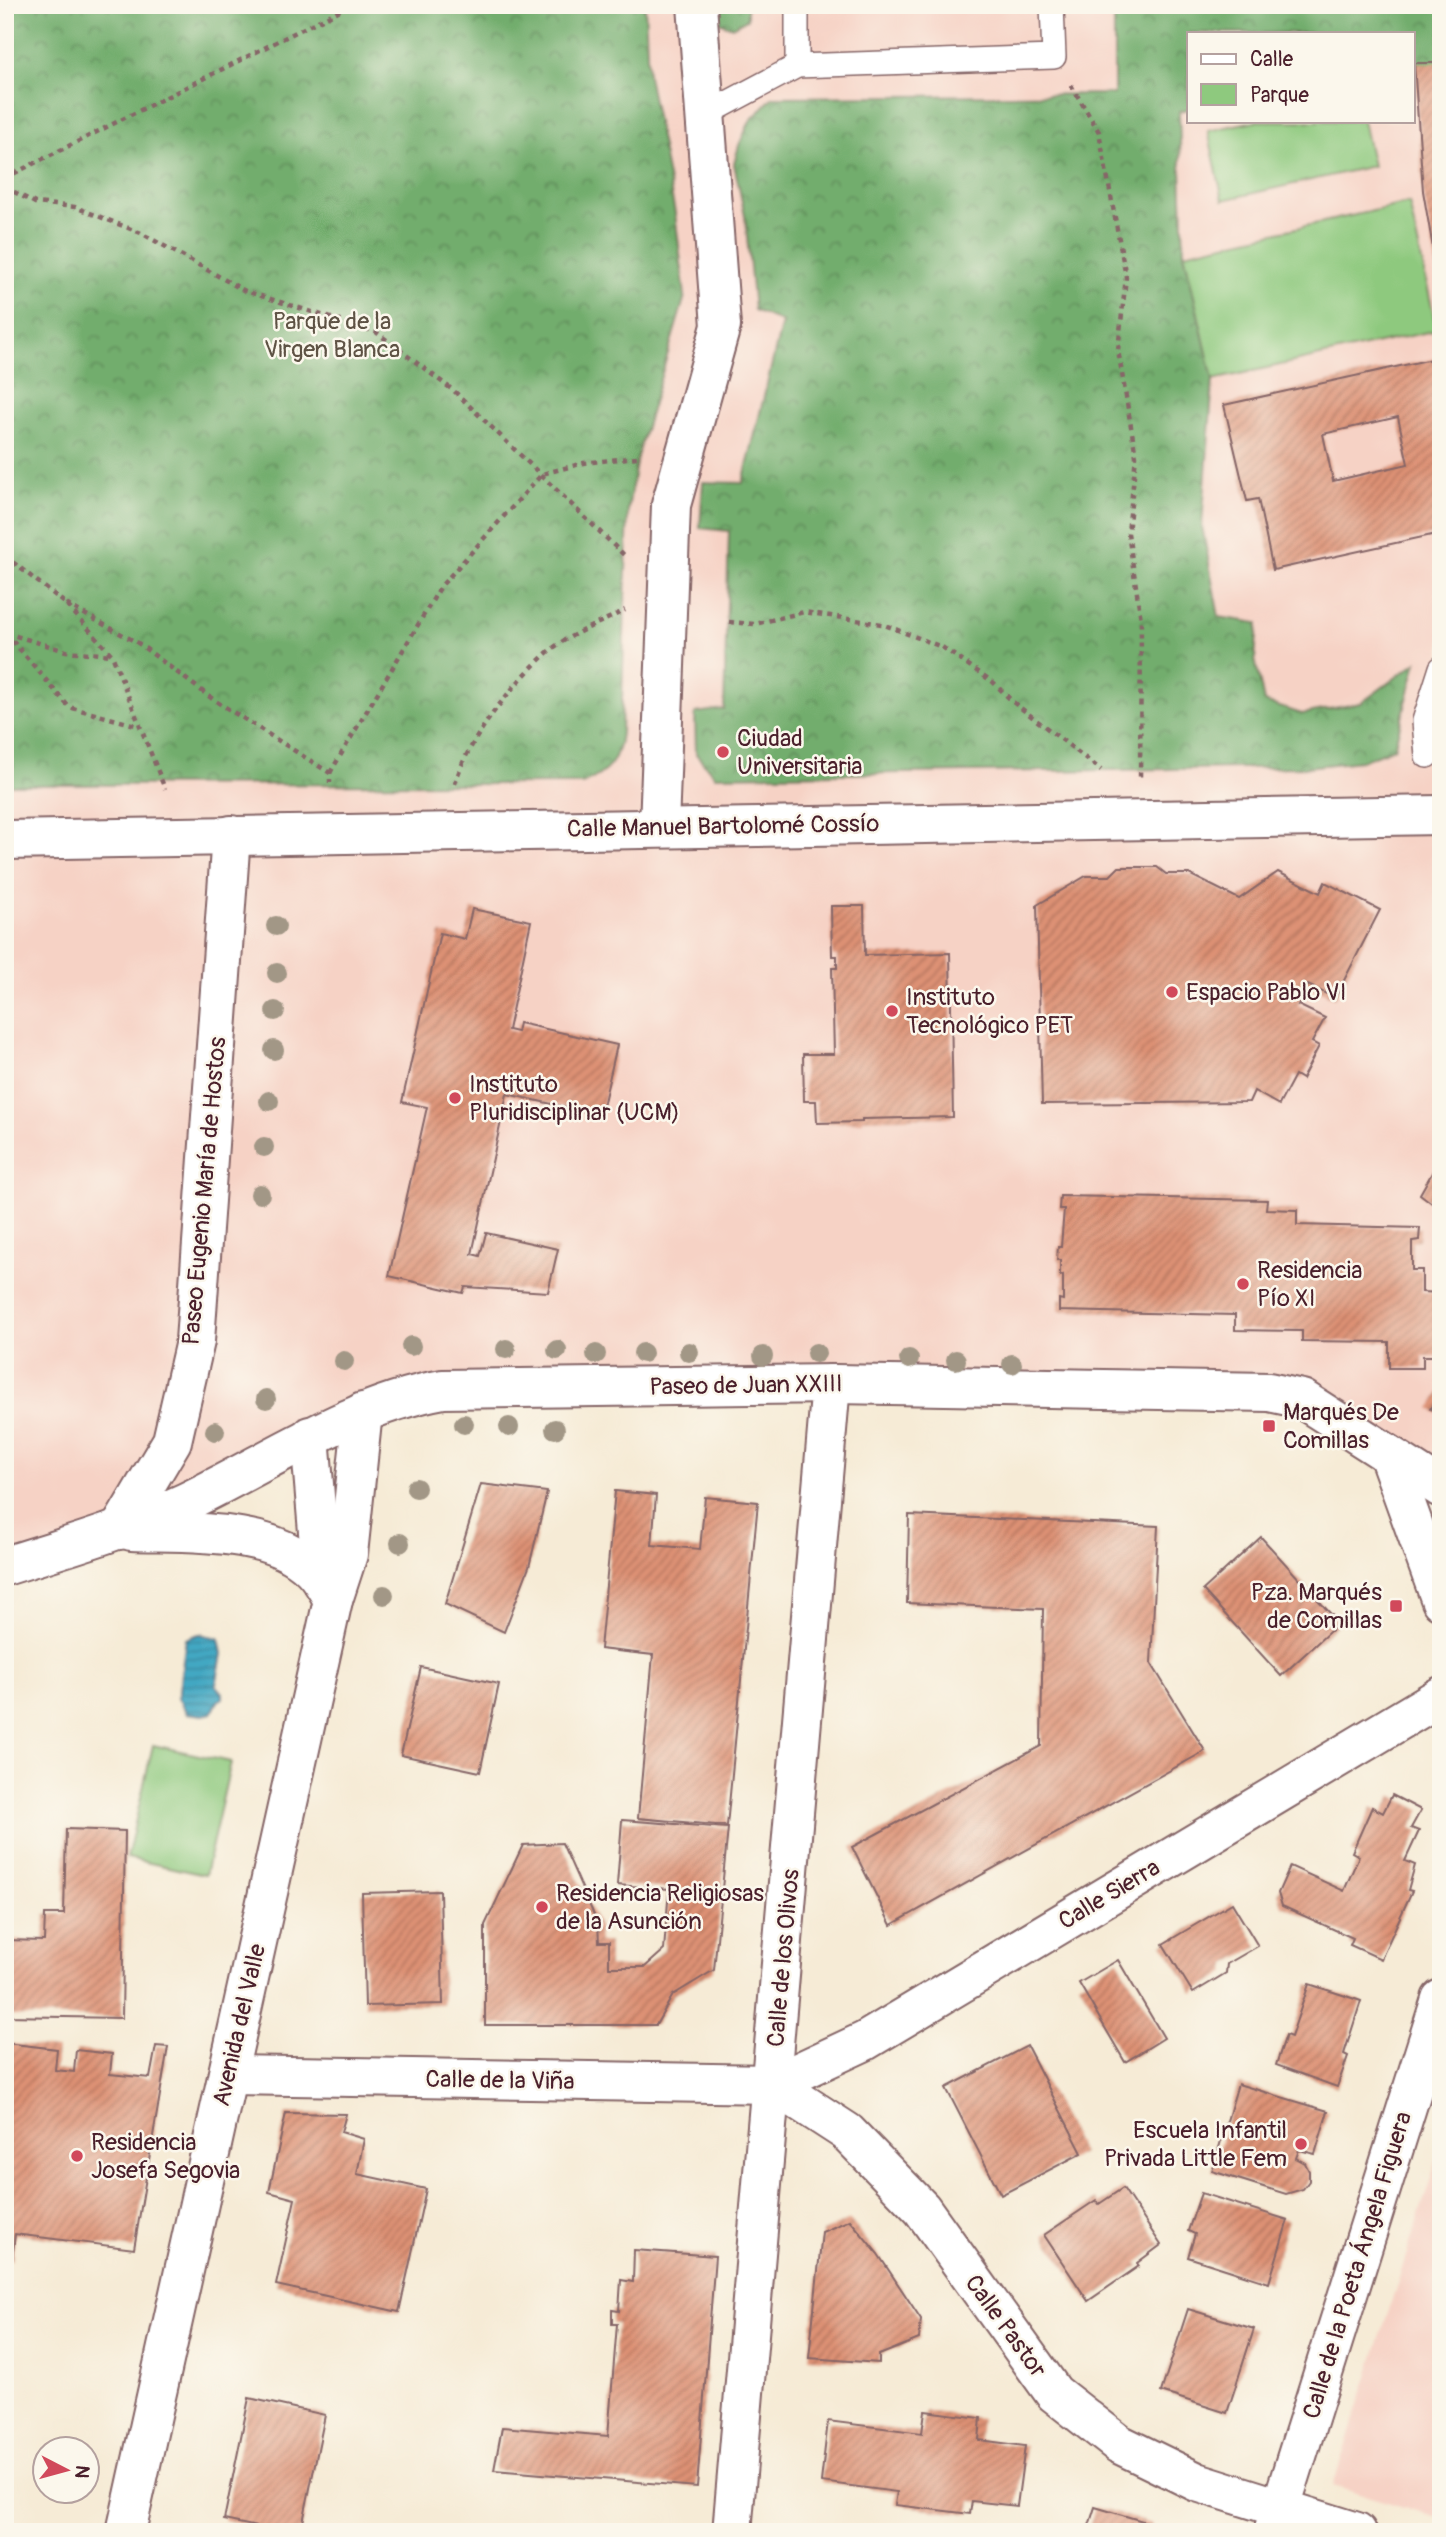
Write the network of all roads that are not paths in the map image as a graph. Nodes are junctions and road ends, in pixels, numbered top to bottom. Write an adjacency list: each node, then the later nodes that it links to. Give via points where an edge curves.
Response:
1 (696, 5): 5 (street)
2 (797, 5): 4 (lane)
3 (1052, 5): 4 (lane, via 1054,57)
4 (797, 66): 5 (lane)
5 (703, 116): 9 (street, via 721,326 671,505)
6 (1441, 668): 7 (lane, via 1424,721)
7 (1427, 756)
8 (1441, 815): 9 (street, Calle Manuel Bartolomé Cossío)
9 (659, 827): 10 (street, Calle Manuel Bartolomé Cossío)
10 (231, 835): 11 (street, Calle Manuel Bartolomé Cossío); 17 (street, Paseo Eugenio María de Hostos, via 195,1340 172,1441)
11 (5, 840)
12 (831, 1384): 13 (street, Paseo de Juan XXIII, via 443,1389 405,1396); 15 (street, Paseo de Juan XXIII, via 1269,1391 1302,1399); 24 (street, Calle de los Olivos)
13 (363, 1412): 14 (street, Paseo de Juan XXIII); 19 (street, Avenida del Valle, via 348,1554)
14 (310, 1436): 17 (street, Paseo de Juan XXIII, via 195,1497); 19 (street, Avenida del Valle)
15 (1388, 1454): 16 (street, Paseo de Juan XXIII); 20 (street)
16 (1441, 1488)
17 (119, 1530): 18 (street); 19 (street, via 235,1534 286,1552 311,1567)
18 (5, 1566)
19 (328, 1590): 23 (street, Avenida del Valle)
20 (1441, 1601)
21 (1441, 1696): 24 (street, Calle Sierra, via 865,2041)
22 (1441, 1999): 25 (street, Calle de la Poeta Ángela Figuera)
23 (228, 2076): 24 (street, Calle de la Viña); 26 (street, Avenida del Valle)
24 (773, 2084): 25 (street, Calle Pastor, via 847,2132 922,2209 1054,2393 1119,2444); 27 (street, Calle de los Olivos)
25 (1277, 2520): 28 (street, Calle Pastor)
26 (126, 2532)
27 (732, 2532)
28 (1357, 2532)

